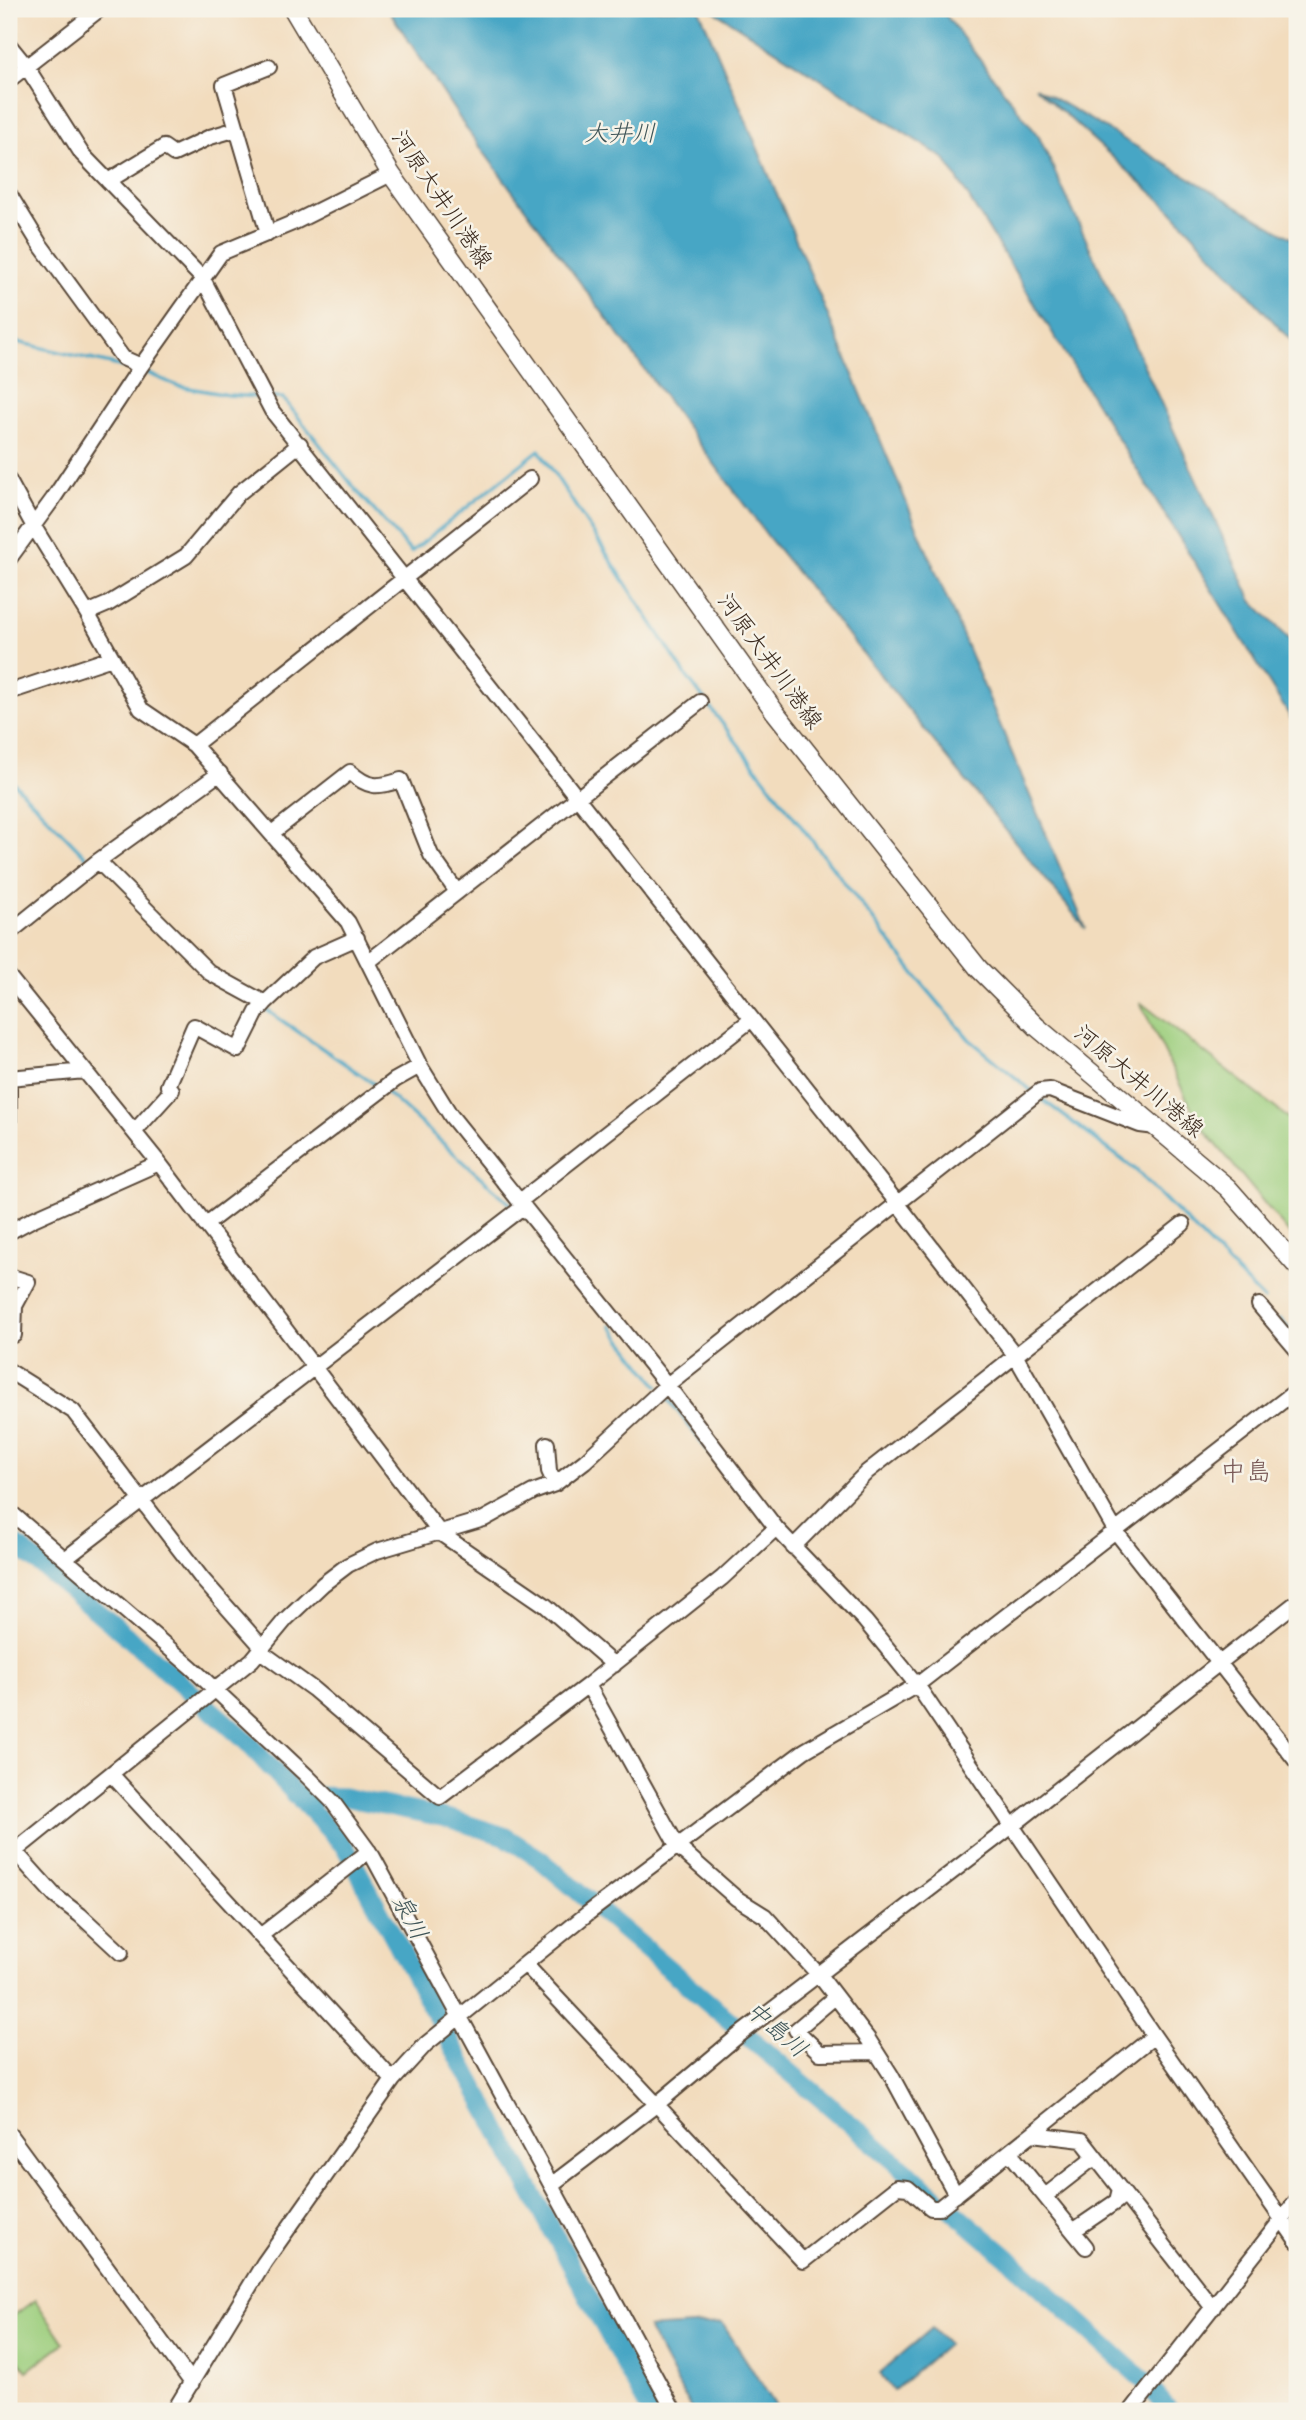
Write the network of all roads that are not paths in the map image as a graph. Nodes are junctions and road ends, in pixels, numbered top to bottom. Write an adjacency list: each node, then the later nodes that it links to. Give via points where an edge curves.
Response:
1 (100, 9): 4 (street)
2 (293, 9): 8 (main road, 河原大井川港線)
3 (9, 45): 4 (street)
4 (26, 66): 6 (street); 9 (street, via 82,154)
5 (269, 67): 7 (street, via 224,85)
6 (9, 80)
7 (237, 129): 9 (street, via 174,153 164,147); 11 (street)
8 (391, 174): 11 (street); 40 (main road, 河原大井川港線, via 775,712 971,958 1037,1027)
9 (108, 181): 12 (street)
10 (9, 194): 13 (street, via 123,358)
11 (268, 234): 12 (street, via 221,253)
12 (203, 279): 13 (street); 14 (street, via 267,400)
13 (138, 370): 17 (street)
14 (300, 444): 19 (street); 20 (street, via 239,493 186,556)
15 (530, 479): 19 (street)
16 (9, 481): 17 (street)
17 (34, 527): 18 (street); 20 (street)
18 (9, 559)
19 (405, 578): 24 (street); 26 (street)
20 (87, 613): 21 (street)
21 (112, 658): 22 (street); 24 (street, via 141,709)
22 (9, 692)
23 (700, 702): 26 (street)
24 (194, 745): 25 (street)
25 (220, 773): 27 (street); 28 (street)
26 (577, 797): 29 (street); 35 (street)
27 (272, 833): 29 (street, via 350,772 363,783 381,786 401,780 431,855); 31 (street)
28 (95, 864): 30 (street); 34 (street, via 211,973)
29 (457, 892): 32 (street)
30 (9, 933)
31 (357, 938): 32 (street); 34 (street, via 314,957)
32 (368, 962): 36 (street)
33 (9, 977): 37 (street)
34 (263, 1006): 41 (street, via 238,1050 194,1026 168,1086 172,1090)
35 (752, 1019): 44 (street); 45 (street)
36 (420, 1066): 45 (street, via 451,1116); 47 (street, via 382,1089)
37 (85, 1071): 38 (street); 41 (street)
38 (9, 1078)
39 (9, 1087): 43 (street)
40 (1156, 1127): 44 (street, via 1050,1090 1035,1094); 49 (main road, 河原大井川港線, via 1228,1188)
41 (134, 1132): 42 (street)
42 (159, 1163): 47 (street); 48 (street)
43 (9, 1166)
44 (898, 1204): 54 (street); 57 (street)
45 (520, 1207): 55 (street); 57 (street)
46 (1183, 1224): 54 (street)
47 (205, 1225): 55 (street)
48 (9, 1232)
49 (1297, 1266)
50 (9, 1276): 52 (street, via 28,1282 15,1307)
51 (1259, 1305): 53 (street)
52 (14, 1335)
53 (1297, 1350)
54 (1015, 1355): 64 (street); 66 (street, via 867,1472)
55 (313, 1367): 61 (street); 65 (street)
56 (9, 1371): 61 (street, via 73,1412)
57 (663, 1389): 60 (street); 63 (street)
58 (1297, 1390): 64 (street)
59 (547, 1444): 60 (street)
60 (555, 1484): 65 (street)
61 (140, 1501): 67 (street); 69 (street)
62 (9, 1511): 67 (street)
63 (776, 1528): 66 (street); 71 (street)
64 (1116, 1532): 70 (street); 73 (street)
65 (440, 1533): 69 (street, via 348,1564 286,1619); 71 (street, via 545,1605)
66 (793, 1547): 73 (street, via 865,1620)
67 (65, 1559): 74 (street)
68 (1297, 1602): 70 (street)
69 (261, 1650): 72 (street, via 440,1797); 74 (street)
70 (1219, 1663): 75 (street); 77 (street)
71 (614, 1665): 72 (street)
72 (589, 1685): 78 (street)
73 (917, 1685): 77 (street); 78 (street, via 804,1751)
74 (215, 1690): 76 (street); 80 (street, via 332,1801)
75 (1297, 1762)
76 (111, 1774): 79 (street); 81 (street)
77 (1012, 1826): 84 (street); 87 (street)
78 (678, 1847): 83 (street); 84 (street, via 736,1898 765,1916)
79 (11, 1851): 82 (street)
80 (369, 1851): 81 (street); 86 (street)
81 (260, 1936): 89 (street)
82 (121, 1953)
83 (526, 1965): 86 (street); 90 (street)
84 (819, 1975): 85 (street); 90 (street)
85 (835, 1997): 88 (street); 88 (street, via 796,2030 820,2053)
86 (459, 2016): 89 (street); 95 (street)
87 (1154, 2036): 92 (street); 100 (street)
88 (876, 2052): 97 (street)
89 (393, 2080): 105 (street, via 264,2263)
90 (656, 2105): 95 (street); 97 (street, via 803,2261 897,2187 908,2188 931,2208 939,2208)
91 (9, 2134): 105 (street)
92 (1032, 2134): 93 (street); 94 (street, via 1082,2140)
93 (1009, 2152): 97 (street); 98 (street)
94 (1095, 2157): 96 (street); 98 (street)
95 (551, 2185): 107 (street)
96 (1120, 2189): 101 (street, via 1117,2201); 104 (street)
97 (955, 2195)
98 (1045, 2196): 101 (street)
99 (1297, 2200): 100 (street)
100 (1281, 2221): 102 (street); 104 (street)
101 (1073, 2231): 103 (street)
102 (1297, 2241)
103 (1086, 2247)
104 (1213, 2308): 108 (street)
105 (191, 2383): 106 (street)
106 (174, 2411)
107 (674, 2411)
108 (1130, 2411)

